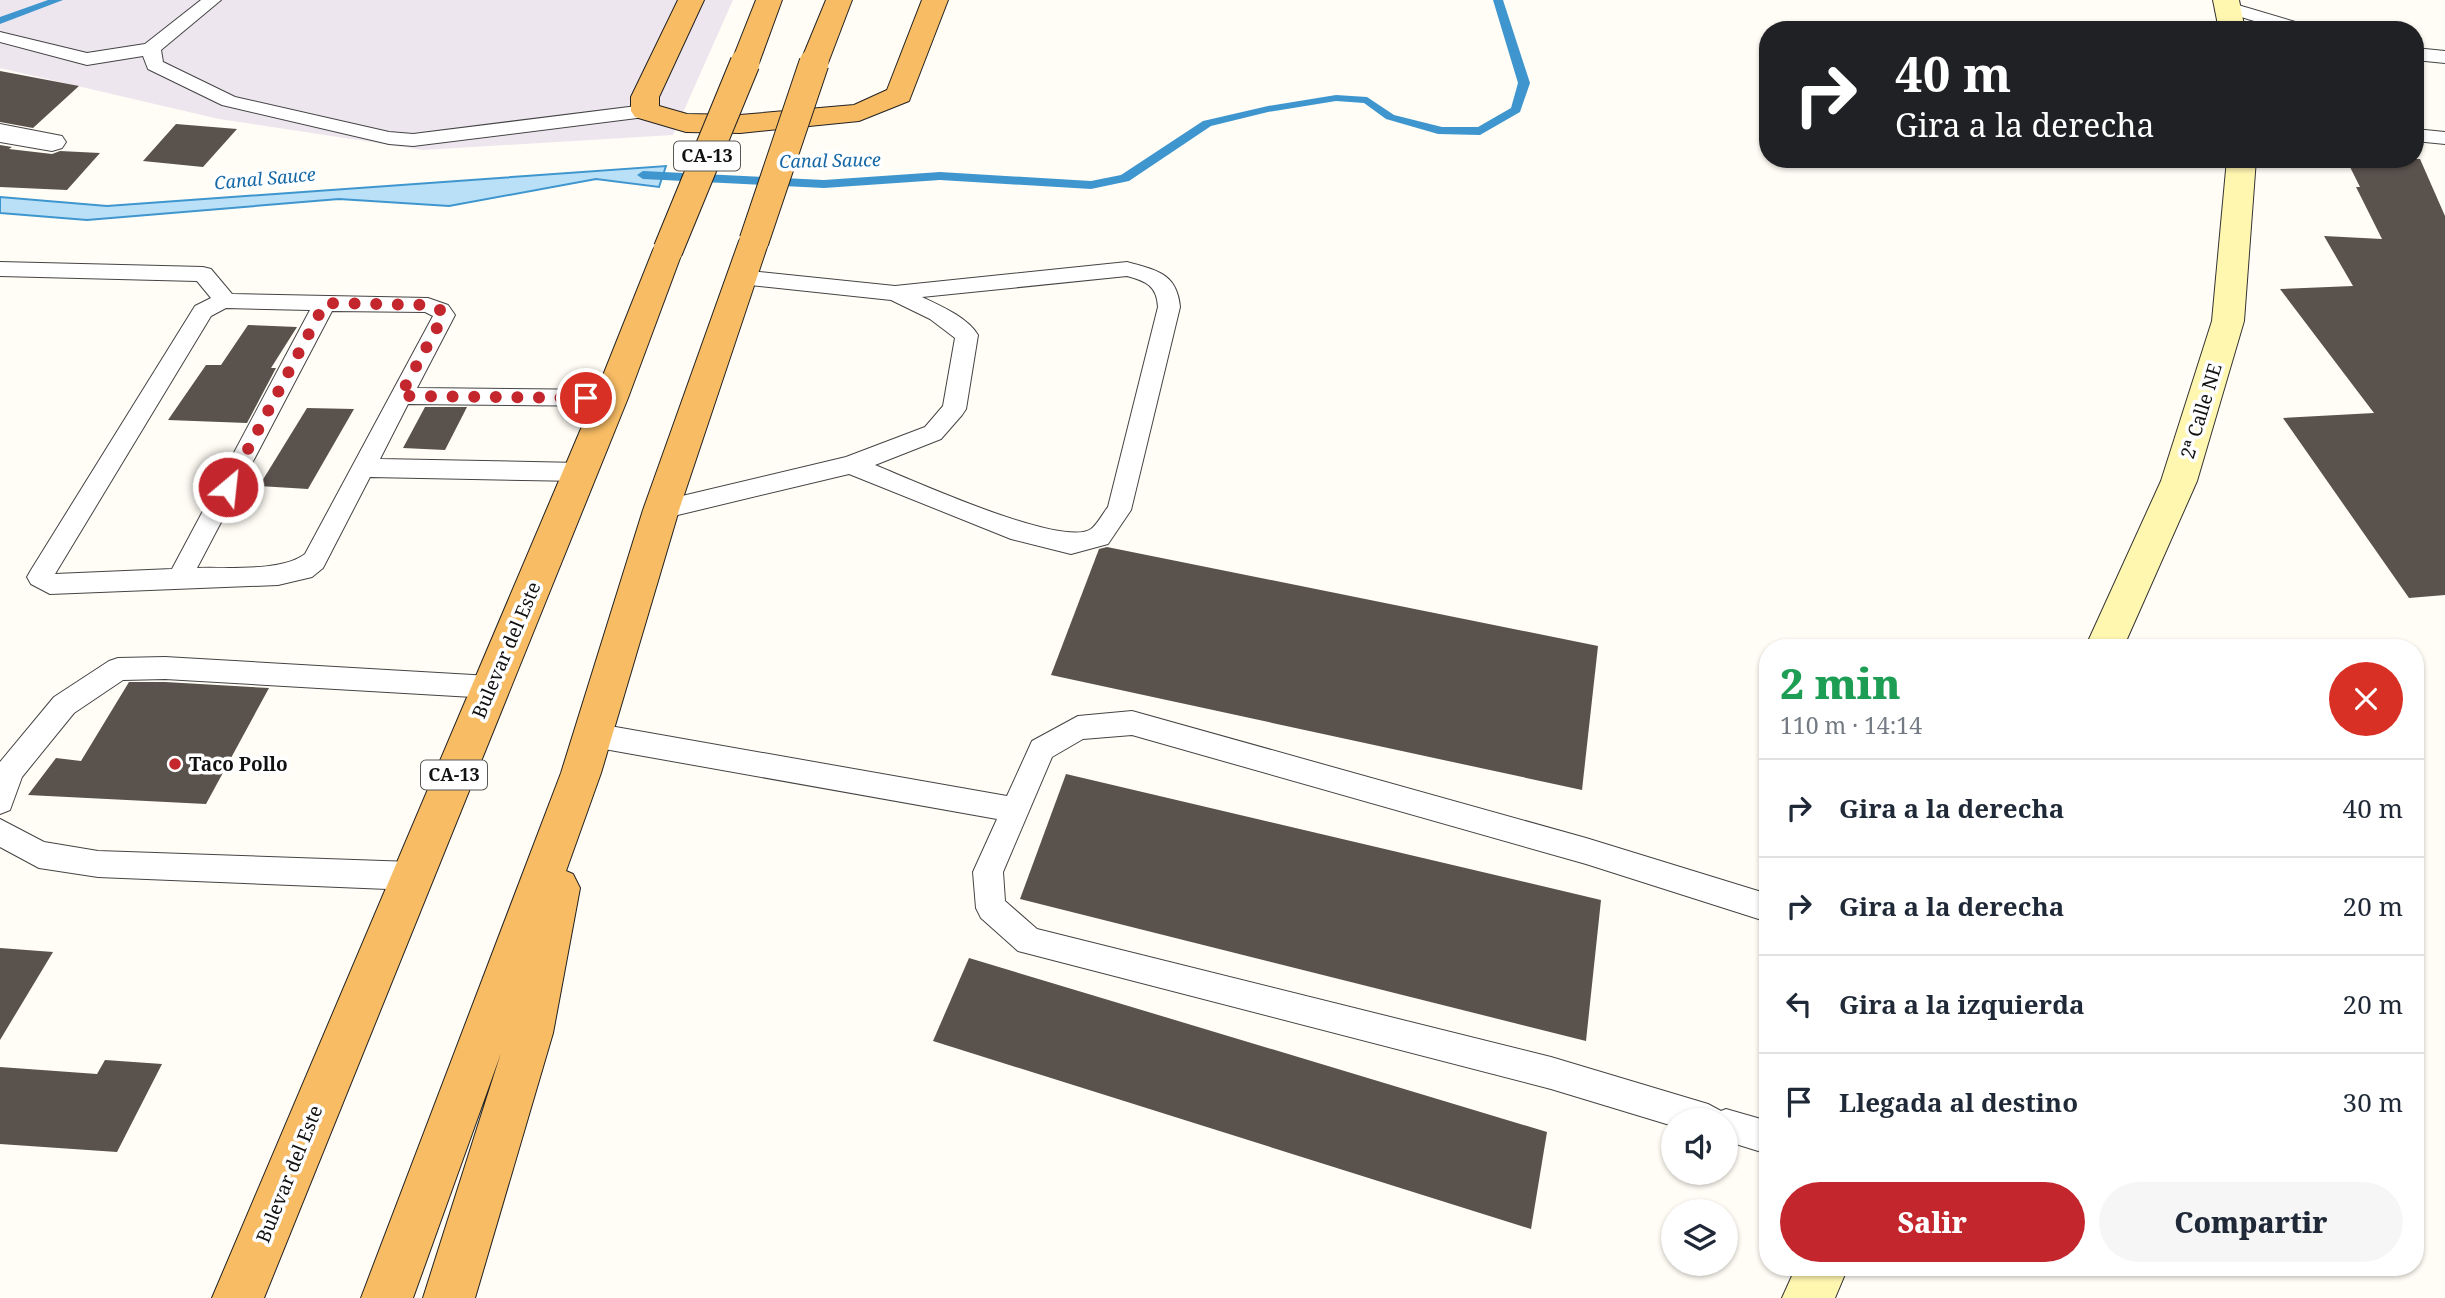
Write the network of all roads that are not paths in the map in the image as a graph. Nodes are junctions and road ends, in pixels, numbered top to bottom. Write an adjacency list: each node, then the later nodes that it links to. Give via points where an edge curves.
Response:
1 (212, 0): 9 (lane)
2 (691, 0): 12 (highway, via 645,97)
3 (839, 0): 19 (highway, bridge)
4 (935, 0): 12 (highway, via 899,95 859,113 740,124 686,122)
5 (762, 3): 24 (highway, Bulevar del Este / CA-13, bridge, via 745,63)
6 (2229, 12): 7 (lane)
7 (2266, 21)
8 (0, 37): 9 (lane, via 87,59)
9 (150, 49): 12 (lane, via 155,65 229,101 389,138 413,140)
10 (2424, 55): 11 (lane)
11 (2445, 57)
12 (645, 111)
13 (0, 133): 16 (street)
14 (2424, 136): 15 (lane)
15 (2445, 138)
16 (52, 142)
17 (2241, 168): 30 (main road, 2ª Calle NE, via 2228,321 2179,481)
18 (0, 270): 21 (lane, via 203,274)
19 (741, 277): 20 (lane); 28 (highway)
20 (895, 293): 25 (lane, via 938,314 967,335 954,409 933,433); 25 (lane, via 1127,270 1153,276 1168,292 1169,307 1119,510 1099,537 1071,544 1011,528)
21 (226, 302): 22 (lane); 29 (lane, via 212,304 203,312 40,577 50,584)
22 (325, 303): 23 (lane, via 428,305 440,310 444,315); 29 (lane)
23 (400, 396): 24 (lane); 26 (lane)
24 (611, 398): 27 (highway, Bulevar del Este / CA-13)
25 (850, 465): 28 (lane)
26 (364, 468): 27 (lane); 29 (lane, via 314,561 303,570)
27 (580, 472): 31 (highway, Bulevar del Este / CA-13)
28 (661, 510): 32 (highway)
29 (179, 579)
30 (2108, 639)
31 (490, 687): 33 (lane, via 118,669 64,705 10,771); 36 (highway, Bulevar del Este / CA-13)
32 (587, 754): 34 (lane); 43 (highway); 44 (highway, via 530,1033)
33 (0, 802)
34 (1015, 810): 37 (lane, via 1042,749 1078,728 1132,723 1586,851); 38 (lane, via 988,872 991,908 1029,941 1551,1073)
35 (0, 832): 36 (lane, via 39,855 98,864)
36 (412, 876): 42 (highway, Bulevar del Este / CA-13)
37 (1759, 905)
38 (1668, 1108)
39 (1738, 1129): 40 (lane)
40 (1759, 1135)
41 (1819, 1276): 45 (main road)
42 (238, 1298)
43 (387, 1298)
44 (449, 1298)
45 (1808, 1298)

